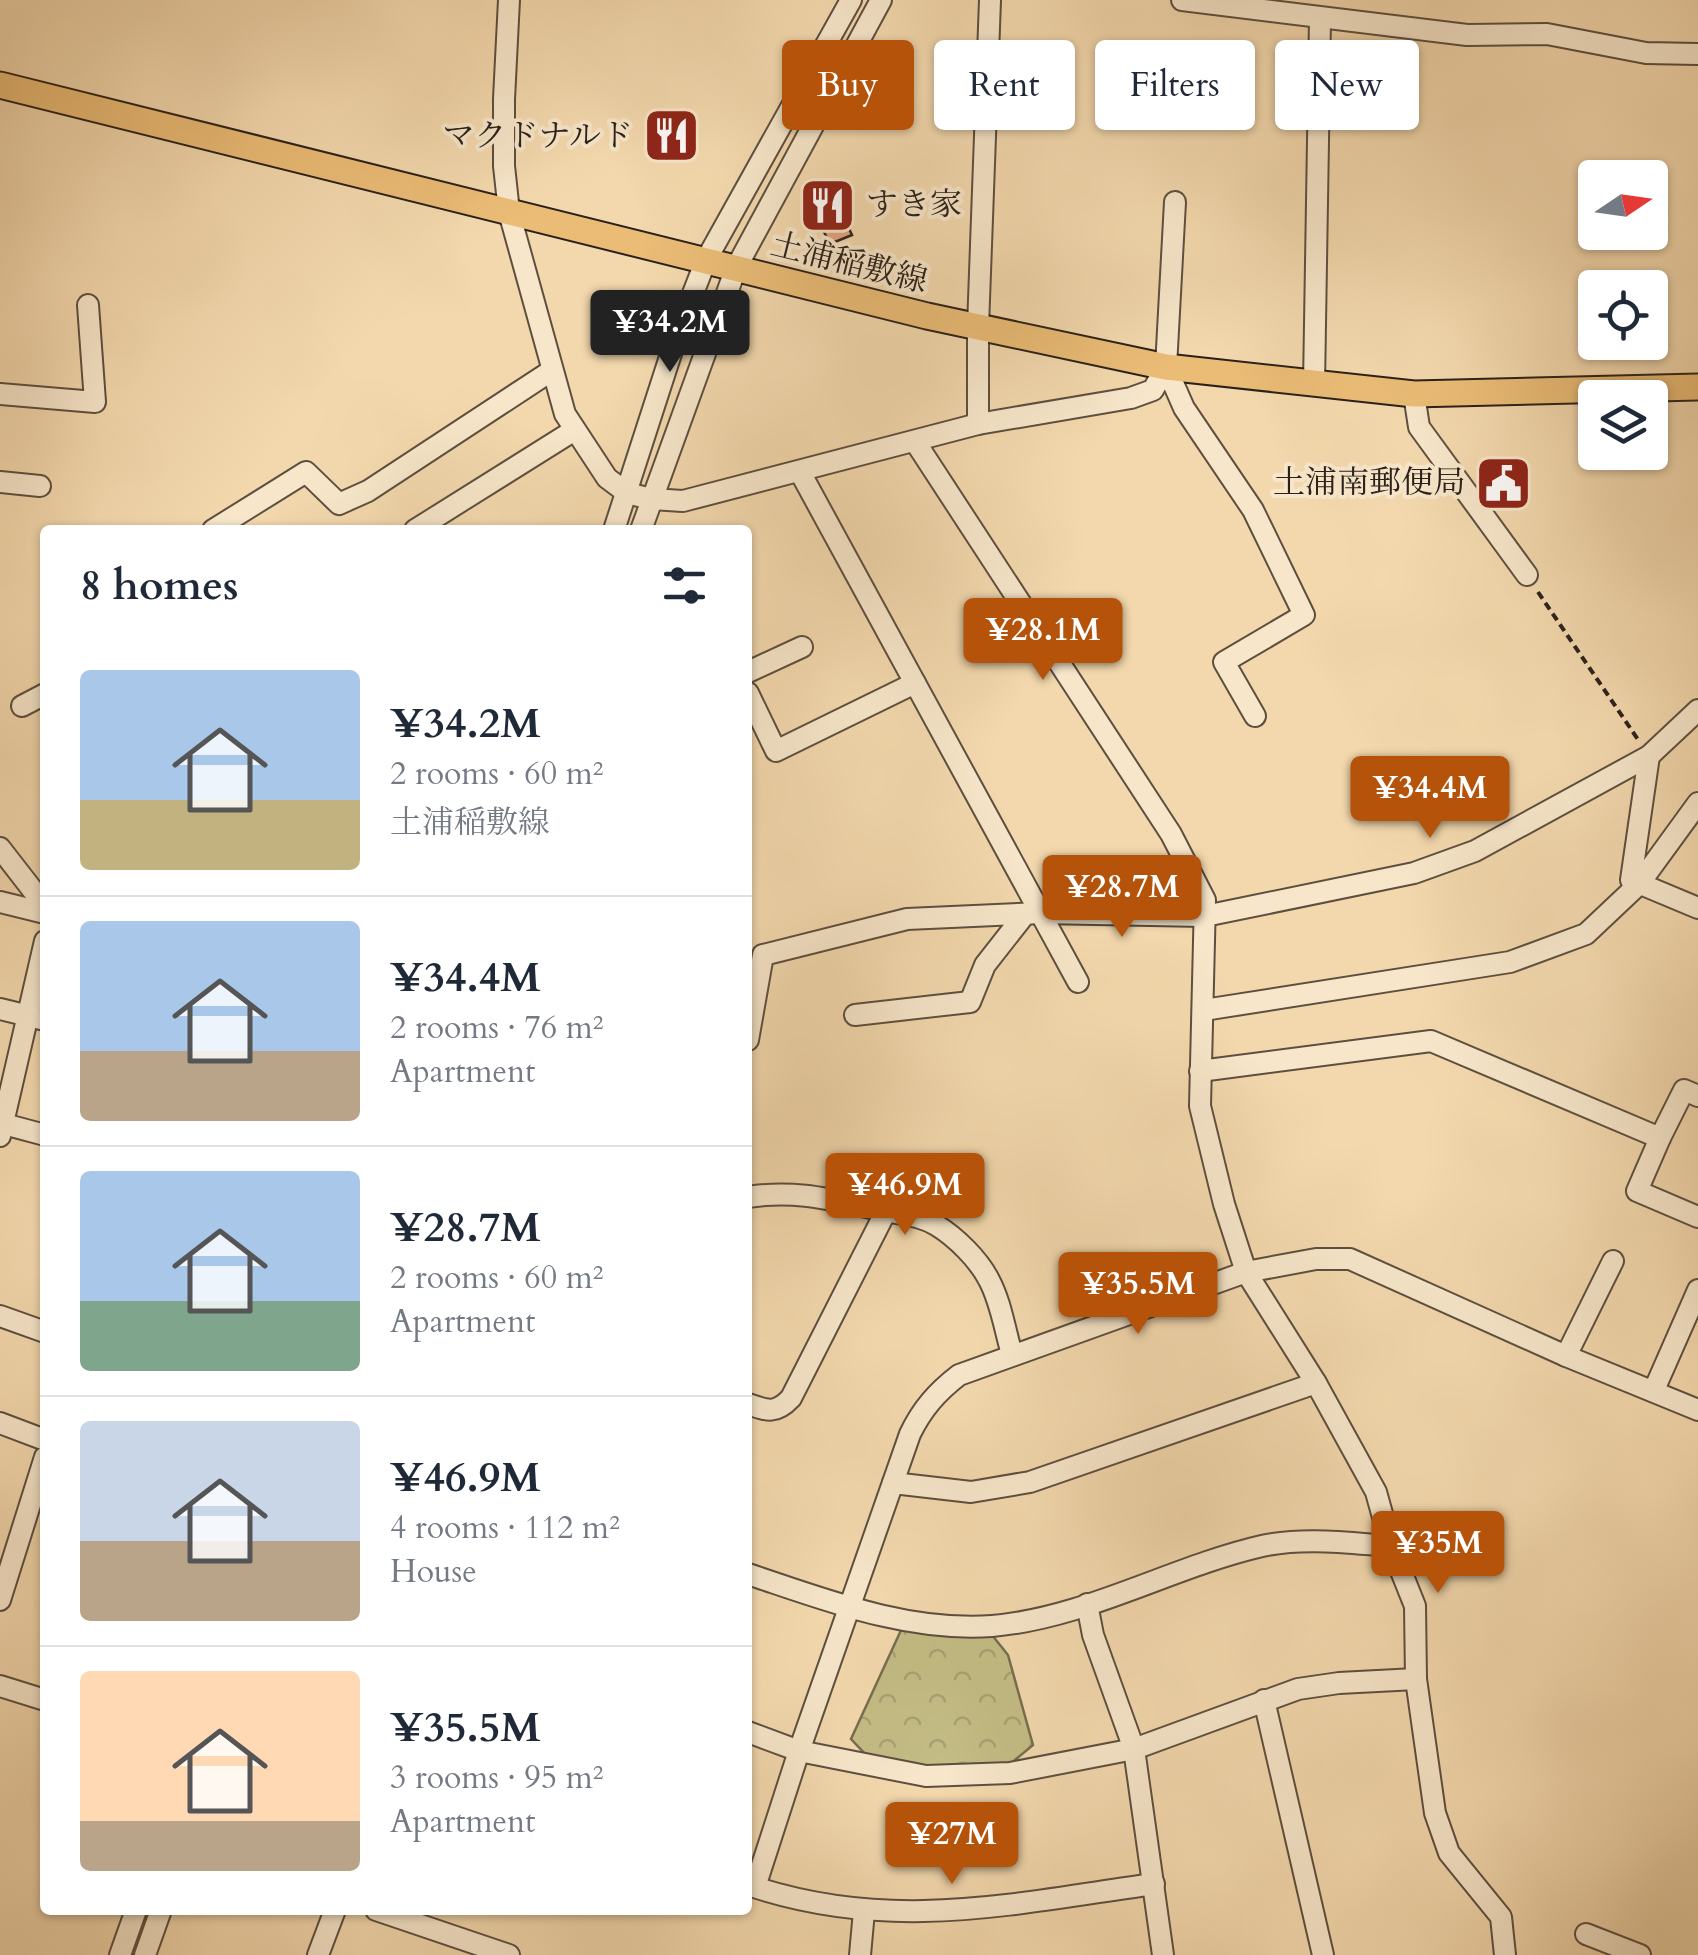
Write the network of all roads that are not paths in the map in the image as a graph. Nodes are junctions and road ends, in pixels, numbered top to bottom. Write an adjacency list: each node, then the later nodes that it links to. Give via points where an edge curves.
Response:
1 (509, 0): 10 (street)
2 (851, 0): 11 (street)
3 (881, 0): 12 (street)
4 (990, 0): 14 (street)
5 (1187, 0): 6 (street)
6 (1320, 19): 7 (street, via 1467,35 1547,34 1646,53); 17 (street)
7 (1698, 54)
8 (0, 85): 10 (main road, 土浦稲敷線)
9 (1175, 202): 15 (street)
10 (509, 212): 11 (main road, 土浦稲敷線); 16 (street)
11 (706, 260): 12 (main road, 土浦稲敷線); 27 (street)
12 (736, 268): 14 (main road, 土浦稲敷線); 28 (street)
13 (88, 305): 19 (street, via 95,402)
14 (978, 328): 15 (main road, 土浦稲敷線); 21 (street)
15 (1166, 367): 17 (main road, 土浦稲敷線); 21 (street, via 1153,390 1130,398); 41 (street, via 1184,408 1252,510 1304,615 1224,662)
16 (551, 370): 22 (street); 29 (street, via 368,491 338,504 306,472)
17 (1314, 385): 20 (main road, 土浦稲敷線)
18 (1698, 387): 20 (main road, 土浦稲敷線)
19 (0, 394)
20 (1414, 394): 33 (street, via 1419,427)
21 (978, 424): 23 (street)
22 (573, 430): 27 (street, via 607,478); 30 (street)
23 (916, 442): 24 (street); 51 (street, via 1171,834 1206,900)
24 (800, 472): 28 (street, via 683,501); 36 (street)
25 (0, 482): 26 (street)
26 (40, 486)
27 (627, 493): 28 (street); 31 (street)
28 (651, 499): 32 (street)
29 (221, 525)
30 (422, 525)
31 (616, 525)
32 (643, 525)
33 (1527, 576)
34 (802, 647): 35 (street)
35 (752, 670)
36 (915, 683): 38 (street, via 776,751); 50 (street)
37 (40, 697): 39 (street)
38 (752, 701)
39 (22, 706)
40 (1698, 710): 42 (street)
41 (1255, 716)
42 (1650, 756): 45 (street, via 1631,880); 51 (street, via 1475,851 1414,874)
43 (1698, 803): 45 (street)
44 (0, 848): 47 (street)
45 (1638, 884): 48 (street); 55 (street, via 1586,934 1510,962)
46 (0, 902): 49 (street)
47 (40, 903)
48 (1698, 908)
49 (40, 909)
50 (1033, 914): 51 (street); 52 (street); 56 (street, via 985,966 970,1002); 57 (street, via 907,919 763,954)
51 (1205, 916): 55 (street)
52 (1078, 982)
53 (40, 989): 58 (street)
54 (0, 1009): 58 (street)
55 (1204, 1010): 59 (street)
56 (855, 1014)
57 (752, 1017)
58 (37, 1018): 61 (street)
59 (1200, 1071): 63 (street, via 1431,1041); 68 (street, via 1200,1106)
60 (1698, 1096): 63 (street, via 1684,1090)
61 (1, 1127): 62 (street)
62 (40, 1134)
63 (1660, 1138): 66 (street, via 1637,1191)
64 (752, 1196): 65 (street, via 780,1192)
65 (886, 1211): 72 (street, via 914,1214 958,1241 990,1280); 76 (street, via 791,1398 779,1411)
66 (1698, 1217)
67 (1613, 1261): 73 (street)
68 (1246, 1272): 72 (street); 73 (street, via 1350,1259); 74 (street)
69 (1698, 1290): 75 (street)
70 (0, 1316): 71 (street)
71 (40, 1330)
72 (1012, 1354): 81 (street, via 940,1390 920,1412)
73 (1566, 1356): 75 (street)
74 (1316, 1383): 81 (street, via 1030,1482 972,1492); 82 (street, via 1376,1492)
75 (1654, 1390): 77 (street)
76 (752, 1405)
77 (1698, 1410)
78 (0, 1423): 79 (street)
79 (40, 1438)
80 (40, 1470): 83 (street)
81 (893, 1483): 87 (street)
82 (1391, 1546): 86 (street, via 1324,1540 1263,1546); 88 (street, via 1415,1606)
83 (6, 1560): 85 (street)
84 (752, 1575): 87 (street)
85 (0, 1600)
86 (1087, 1604): 87 (street, via 992,1626 949,1626); 93 (street)
87 (851, 1608): 94 (street)
88 (1416, 1680): 91 (street, via 1339,1683); 111 (street, via 1435,1812 1449,1853 1502,1917)
89 (0, 1686): 90 (street)
90 (40, 1698)
91 (1264, 1700): 93 (street); 110 (street)
92 (752, 1733): 94 (street)
93 (1134, 1749): 94 (street, via 1010,1774 926,1776); 96 (street)
94 (798, 1750): 95 (street)
95 (752, 1883)
96 (1154, 1884): 98 (street, via 942,1913); 109 (street)
97 (752, 1886): 98 (street)
98 (864, 1911): 108 (street)
99 (134, 1915): 104 (street)
100 (159, 1915): 105 (street)
101 (333, 1915): 106 (street)
102 (391, 1915): 107 (street)
103 (1586, 1934): 112 (street)
104 (120, 1955)
105 (145, 1955)
106 (318, 1955)
107 (509, 1955)
108 (860, 1955)
109 (1163, 1955)
110 (1323, 1955)
111 (1505, 1955)
112 (1640, 1955)

